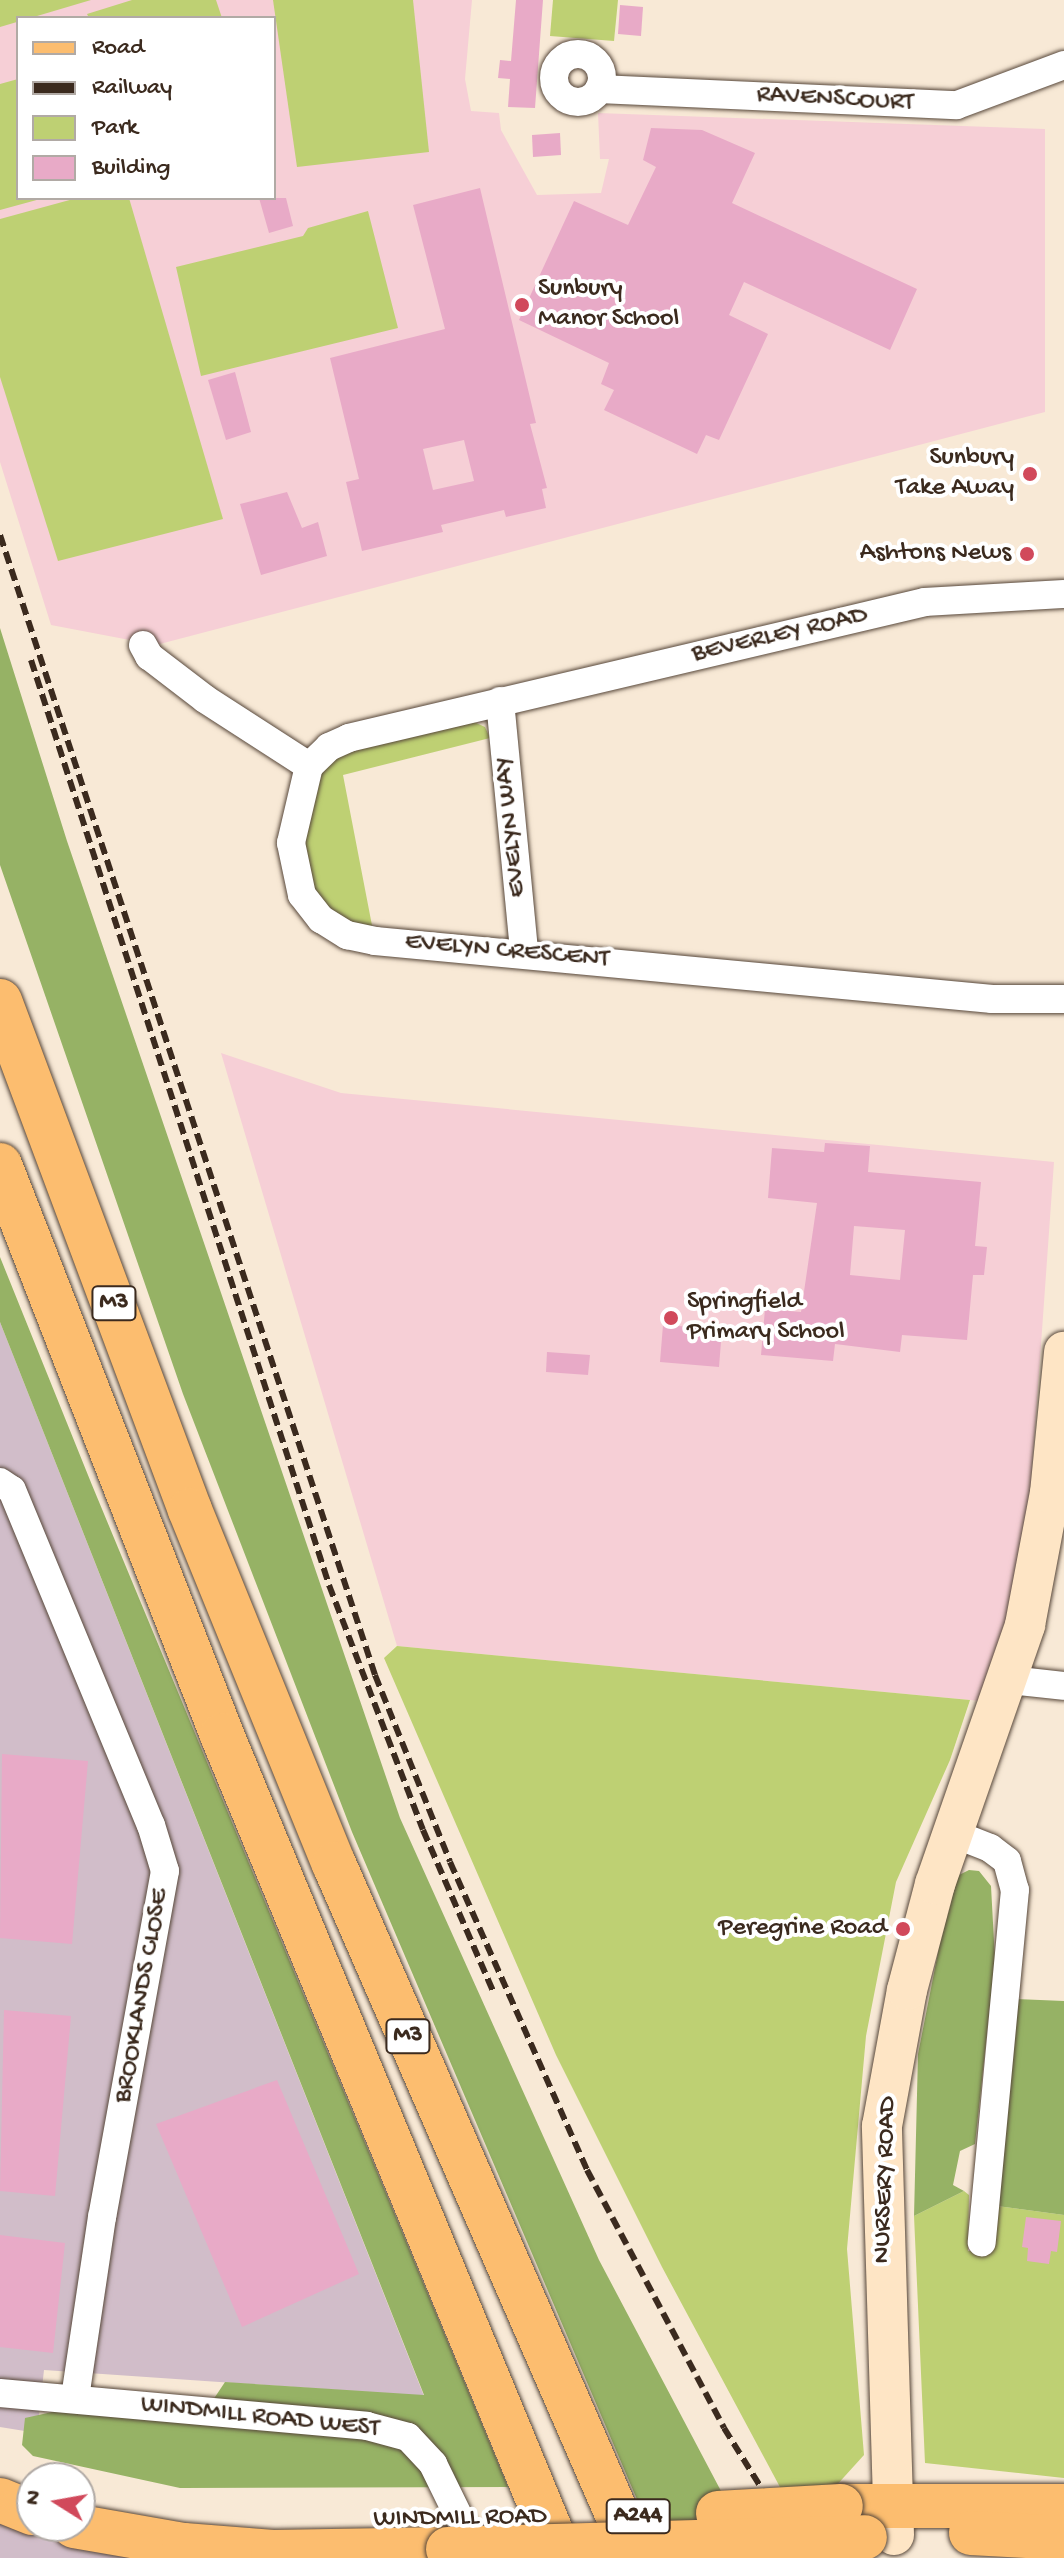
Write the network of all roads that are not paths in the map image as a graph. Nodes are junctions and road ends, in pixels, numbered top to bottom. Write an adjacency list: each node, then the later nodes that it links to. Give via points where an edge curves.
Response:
1 (1064, 65): 2 (street, RAVENSCOURT, via 957,105)
2 (599, 89)
3 (1064, 594): 5 (street, BEVERLEY ROAD, via 925,602)
4 (143, 645): 6 (street, via 149,656 205,699)
5 (500, 701): 6 (street, via 349,738 329,747); 7 (street, EVELYN WAY)
6 (309, 766): 7 (street, EVELYN CRESCENT, via 291,843 302,895 321,919 347,935 375,941)
7 (524, 952): 8 (street, EVELYN CRESCENT, via 992,999)
8 (1064, 999)
9 (4, 1008): 26 (main road, M3, via 190,1510 334,1864)
10 (0, 1165): 25 (main road, M3, via 222,1735)
11 (1064, 1352): 13 (street, NURSERY ROAD, via 1037,1573)
12 (0, 1482): 17 (street, BROOKLANDS CLOSE, via 12,1490 151,1825 165,1871)
13 (1010, 1680): 14 (street); 15 (street, NURSERY ROAD)
14 (1064, 1686)
15 (952, 1833): 16 (street, via 1007,1861 1015,1890 977,2170); 21 (street, NURSERY ROAD, via 907,1990 882,2126)
16 (982, 2242)
17 (75, 2398): 18 (street, WINDMILL ROAD WEST); 24 (street, WINDMILL ROAD WEST, via 367,2426 408,2437 433,2464)
18 (6, 2399)
19 (96, 2500): 24 (main road, WINDMILL ROAD / A244, via 230,2521)
20 (1064, 2506): 21 (main road, A244)
21 (873, 2521): 23 (main road, A244); 24 (main road, WINDMILL ROAD / A244, bridge)
22 (96, 2530): 24 (main road, WINDMILL ROAD / A244, via 184,2545 273,2552)
23 (1064, 2538)
24 (454, 2542)
25 (562, 2558)
26 (636, 2558)

